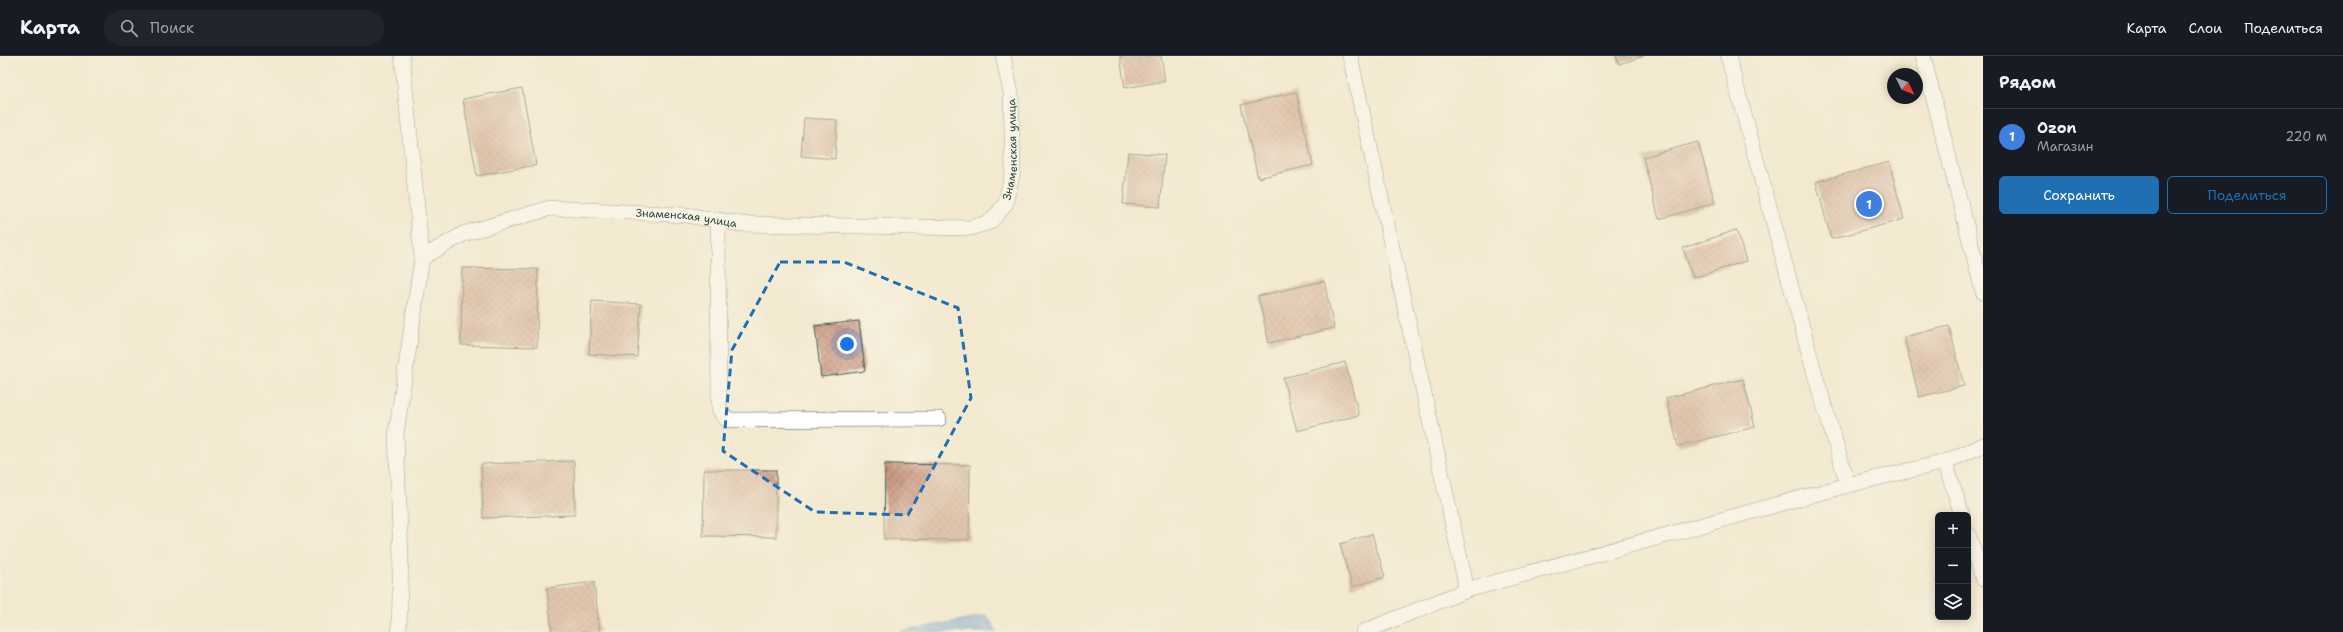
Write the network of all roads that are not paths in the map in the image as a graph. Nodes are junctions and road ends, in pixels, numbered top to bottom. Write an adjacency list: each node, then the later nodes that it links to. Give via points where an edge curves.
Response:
1 (402, 56): 7 (lane)
2 (1003, 56): 6 (lane, Знаменская улица, via 1011,94 1013,171 1005,206 990,222 970,228 741,224)
3 (1350, 56): 16 (lane)
4 (1728, 56): 12 (lane)
5 (1923, 56): 8 (lane)
6 (718, 221): 7 (lane, Знаменская улица, via 686,215 550,208 463,234); 9 (lane, via 719,408 727,420)
7 (422, 258): 17 (lane, via 396,434 401,557)
8 (1983, 292)
9 (939, 419)
10 (1983, 445): 11 (lane)
11 (1945, 462): 12 (lane); 13 (lane)
12 (1848, 485): 16 (lane)
13 (1961, 512)
14 (1971, 543): 15 (lane)
15 (1983, 579)
16 (1467, 590): 18 (lane)
17 (399, 632)
18 (1363, 632)

